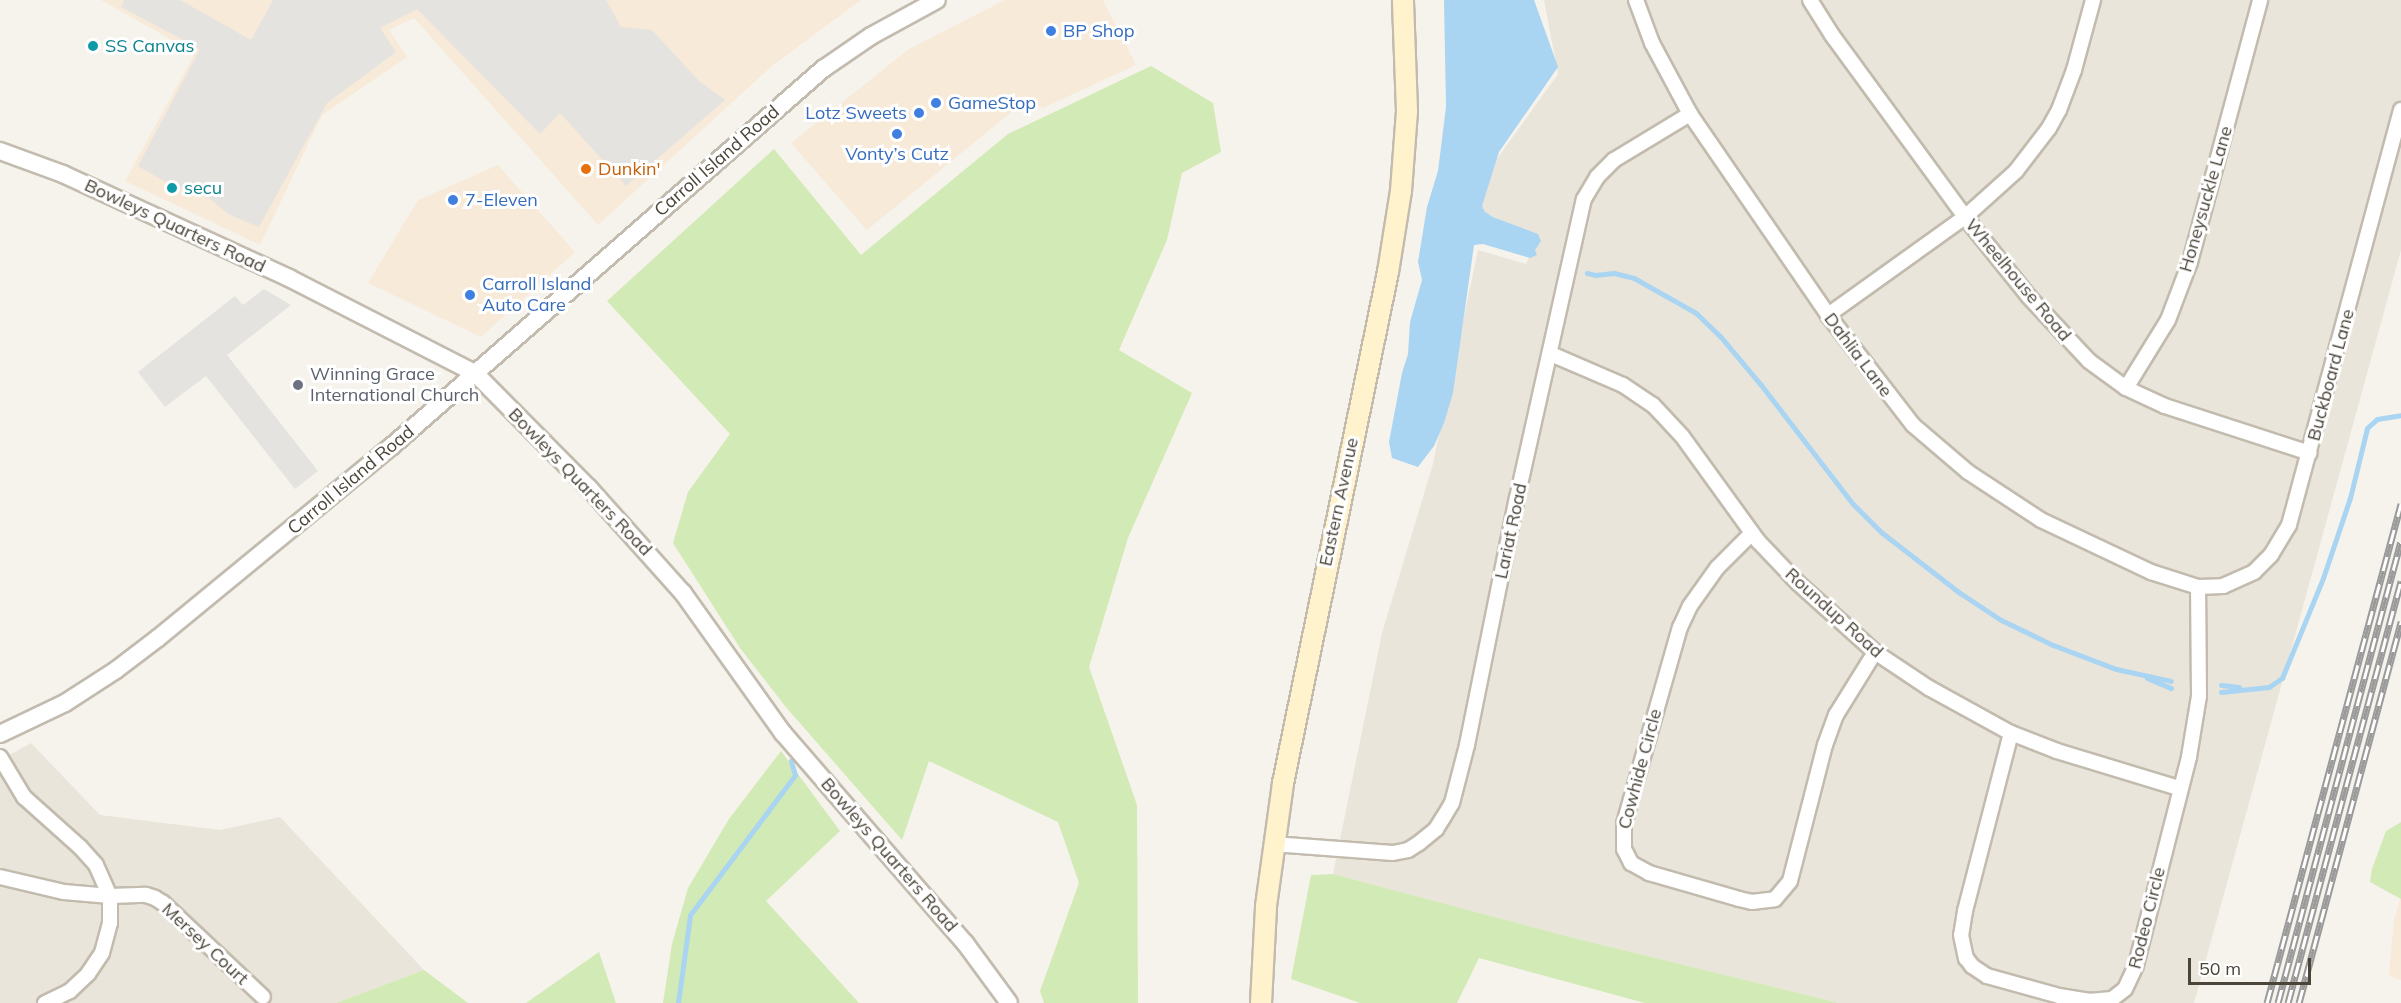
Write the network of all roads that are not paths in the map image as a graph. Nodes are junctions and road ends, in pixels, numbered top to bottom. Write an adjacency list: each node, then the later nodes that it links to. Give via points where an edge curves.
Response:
1 (937, 0): 13 (street, Carroll Island Road, via 871,36 823,69)
2 (1403, 0): 23 (main road, Eastern Avenue, via 1407,111 1401,191 1296,711)
3 (1636, 0): 8 (street, Dahlia Lane, via 1652,43)
4 (1810, 0): 10 (street, Wheelhouse Road)
5 (2093, 0): 10 (street, via 2074,70 2049,128 2016,171)
6 (2260, 0): 14 (street, Honeysuckle Lane, via 2190,262 2168,320)
7 (2401, 110): 15 (street, Buckboard Lane)
8 (1690, 114): 11 (street, Dahlia Lane); 12 (street, Lariat Road, via 1621,154 1604,168 1586,192)
9 (0, 151): 13 (street, Bowleys Quarters Road, via 63,174 300,283)
10 (1965, 217): 11 (street); 14 (street, Wheelhouse Road, via 2071,344)
11 (1828, 315): 17 (street, Dahlia Lane, via 1913,425 1968,472 2041,520 2092,546)
12 (1551, 354): 16 (street, Roundup Road, via 1623,385 1653,405 1682,436); 23 (street, Lariat Road, via 1467,745 1448,810 1436,829 1419,843 1393,853)
13 (475, 373): 20 (street, Carroll Island Road, via 331,498 116,670 65,704); 28 (street, Bowleys Quarters Road, via 589,488 684,593 783,733 965,943)
14 (2126, 388): 15 (street, Wheelhouse Road, via 2165,406)
15 (2310, 453): 17 (street, Buckboard Lane, via 2289,525 2271,555 2245,577 2223,586)
16 (1752, 533): 18 (street, Roundup Road, via 1798,583); 18 (street, Cowhide Circle, via 1717,568 1680,627 1624,824 1624,849 1631,863 1649,873 1745,901 1775,899 1790,881 1836,715)
17 (2198, 587): 22 (street, Rodeo Circle, via 2198,714)
18 (1875, 652): 19 (street, Roundup Road, via 1929,688)
19 (2011, 733): 22 (street, Roundup Road); 22 (street, Rodeo Circle, via 1961,935 1971,966 1987,976 2089,1001 2120,996 2136,965)
20 (0, 734)
21 (0, 757): 25 (street, via 24,797 96,865)
22 (2179, 788)
23 (1273, 844): 29 (main road, Eastern Avenue)
24 (0, 877): 25 (street, Mersey Court, via 64,892)
25 (110, 896): 26 (street, Mersey Court, via 146,895 163,903); 27 (street, via 110,923 102,953 70,991)
26 (263, 997)
27 (45, 1003)
28 (1009, 1003)
29 (1261, 1003)

